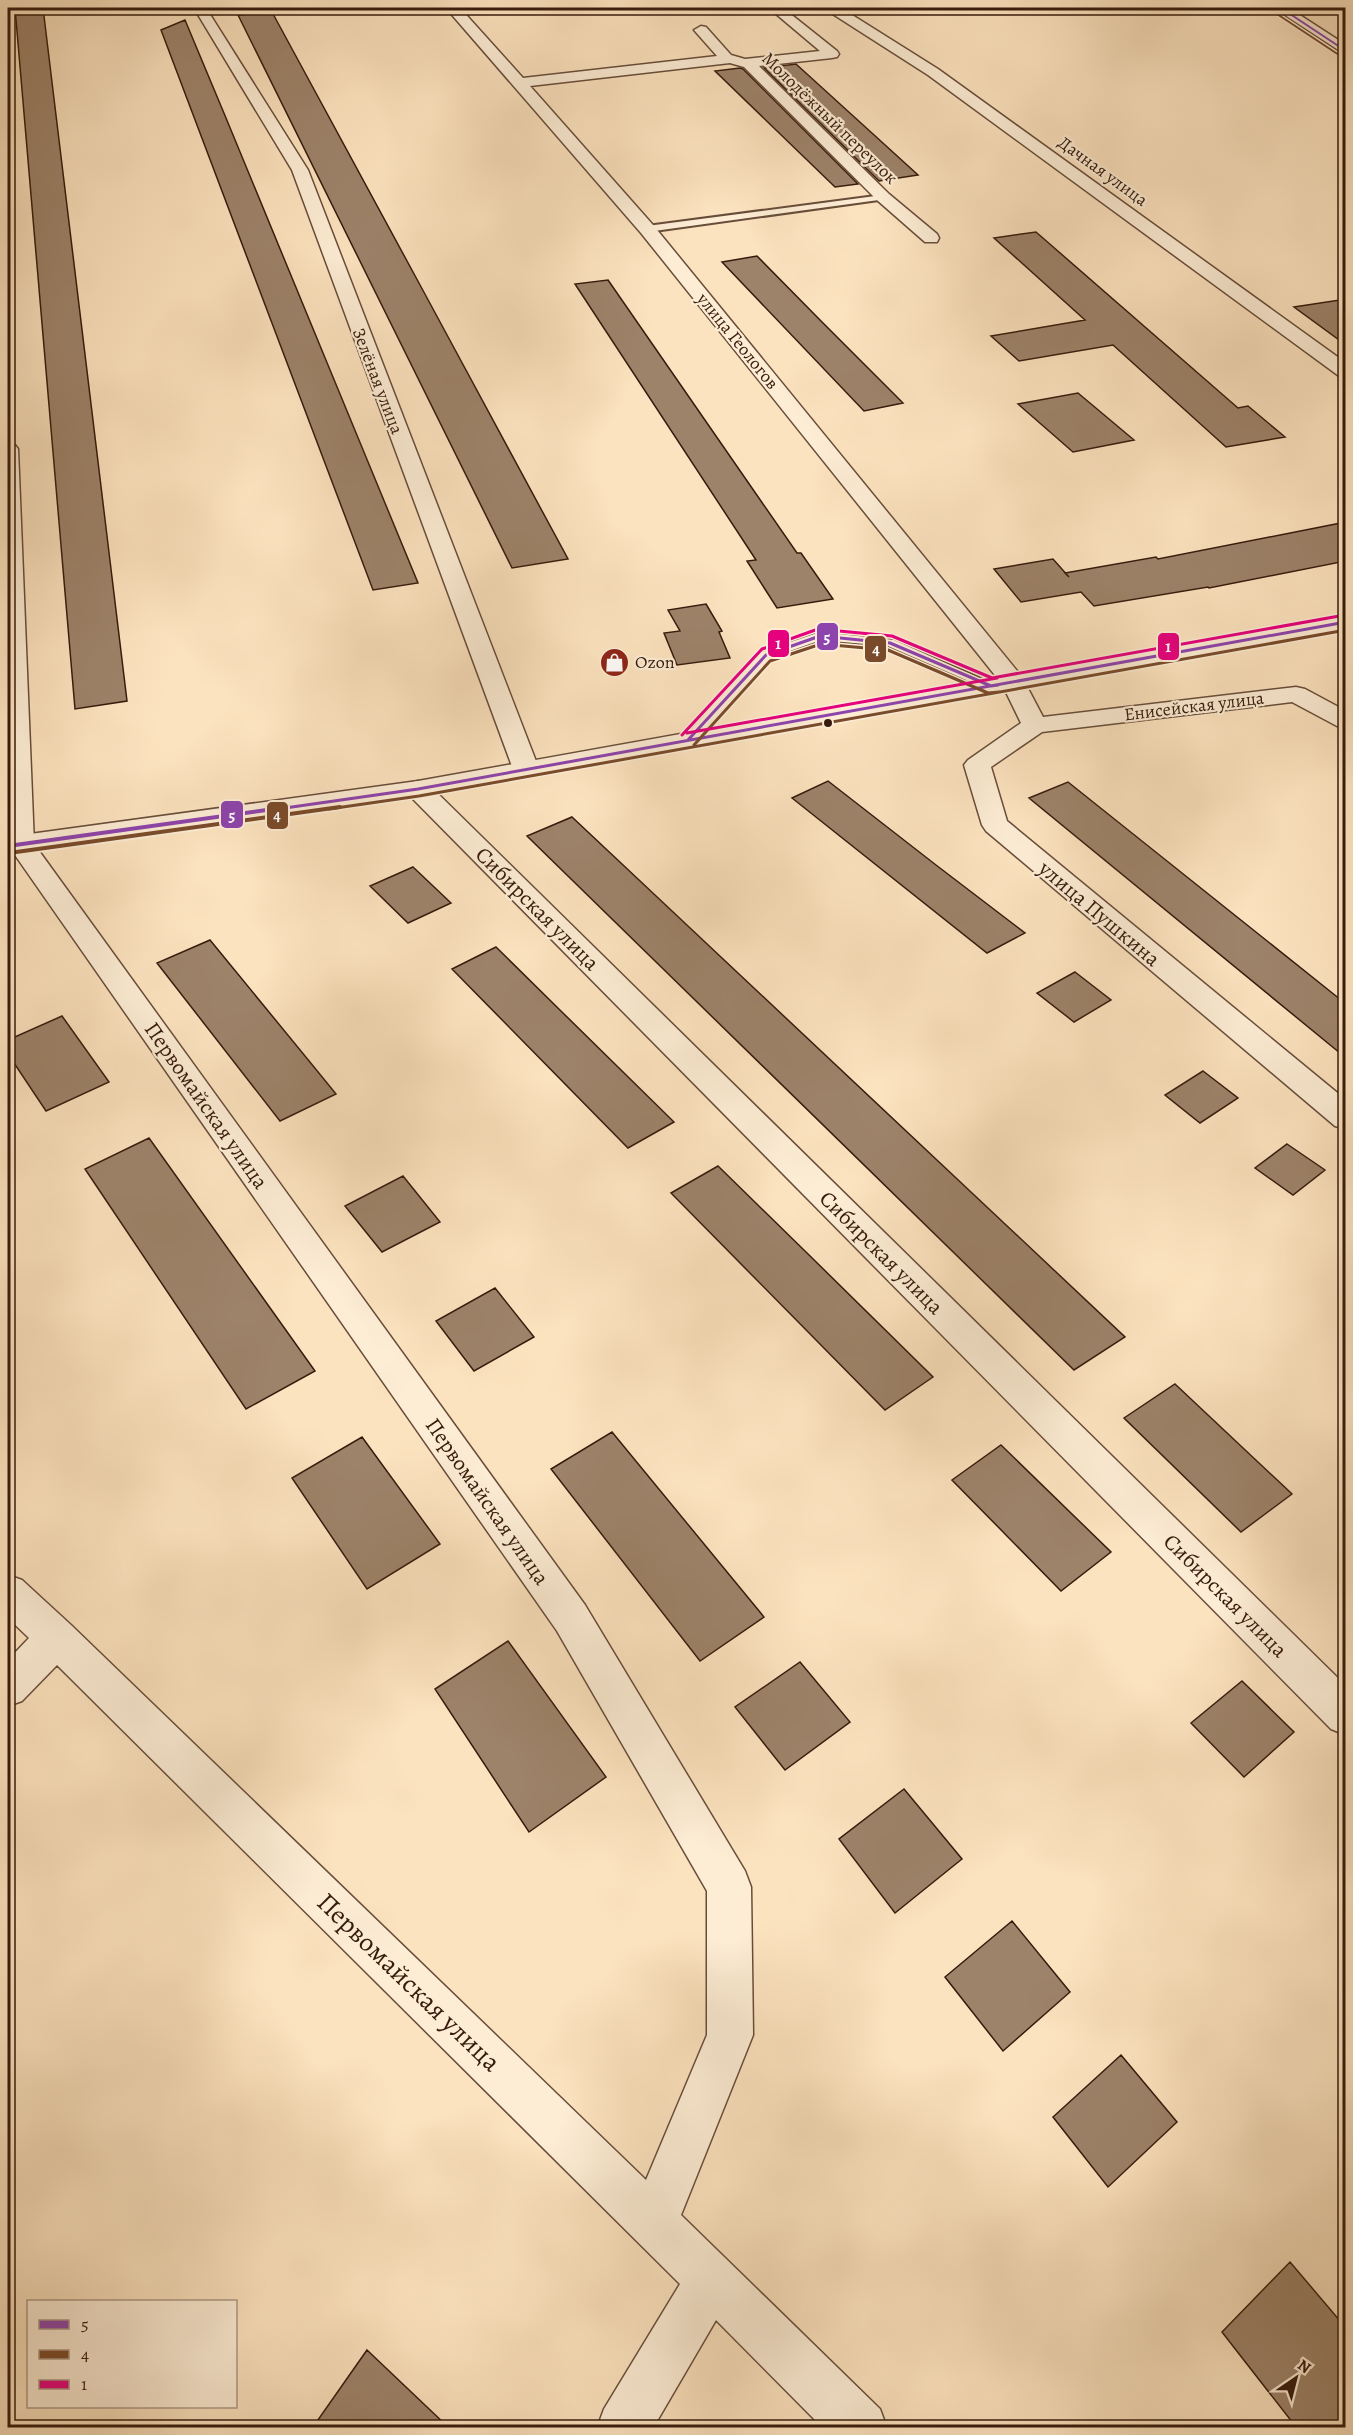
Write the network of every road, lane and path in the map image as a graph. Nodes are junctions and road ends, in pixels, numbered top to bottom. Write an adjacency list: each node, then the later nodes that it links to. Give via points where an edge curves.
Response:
1 (200, 8): 20 (street, Зелёная улица, via 300,170)
2 (453, 8): 9 (street, улица Геологов)
3 (775, 8): 8 (street, via 832,54)
4 (833, 8): 13 (street, Дачная улица, via 933,72)
5 (1281, 8): 7 (street)
6 (701, 30): 8 (street, Молодёжный переулок, via 726,58)
7 (1346, 51)
8 (738, 61): 9 (street); 10 (street, Молодёжный переулок, via 749,64)
9 (520, 83): 11 (street, улица Геологов)
10 (883, 197): 11 (lane); 12 (street, Молодёжный переулок)
11 (647, 229): 16 (street, улица Геологов)
12 (931, 238)
13 (1346, 372)
14 (8, 449): 22 (street)
15 (1346, 622): 16 (street)
16 (1002, 684): 18 (street); 19 (street); 19 (lane, via 890,643 820,636 766,655)
17 (1346, 721): 18 (street, Енисейская улица, via 1296,694)
18 (1035, 725): 23 (street, улица Пушкина, via 977,765 995,825)
19 (688, 740): 20 (street)
20 (526, 769): 21 (street)
21 (418, 789): 22 (street); 27 (street, Сибирская улица)
22 (14, 846): 28 (street, Первомайская улица, via 571,1618 729,1887 729,2035)
23 (1346, 1118)
24 (8, 1593): 25 (street, Первомайская улица)
25 (57, 1638): 26 (street); 28 (street, Первомайская улица)
26 (8, 1687)
27 (1346, 1715)
28 (653, 2222): 29 (street, Первомайская улица)
29 (712, 2279): 30 (street); 31 (street, Первомайская улица)
30 (623, 2427)
31 (861, 2427)

